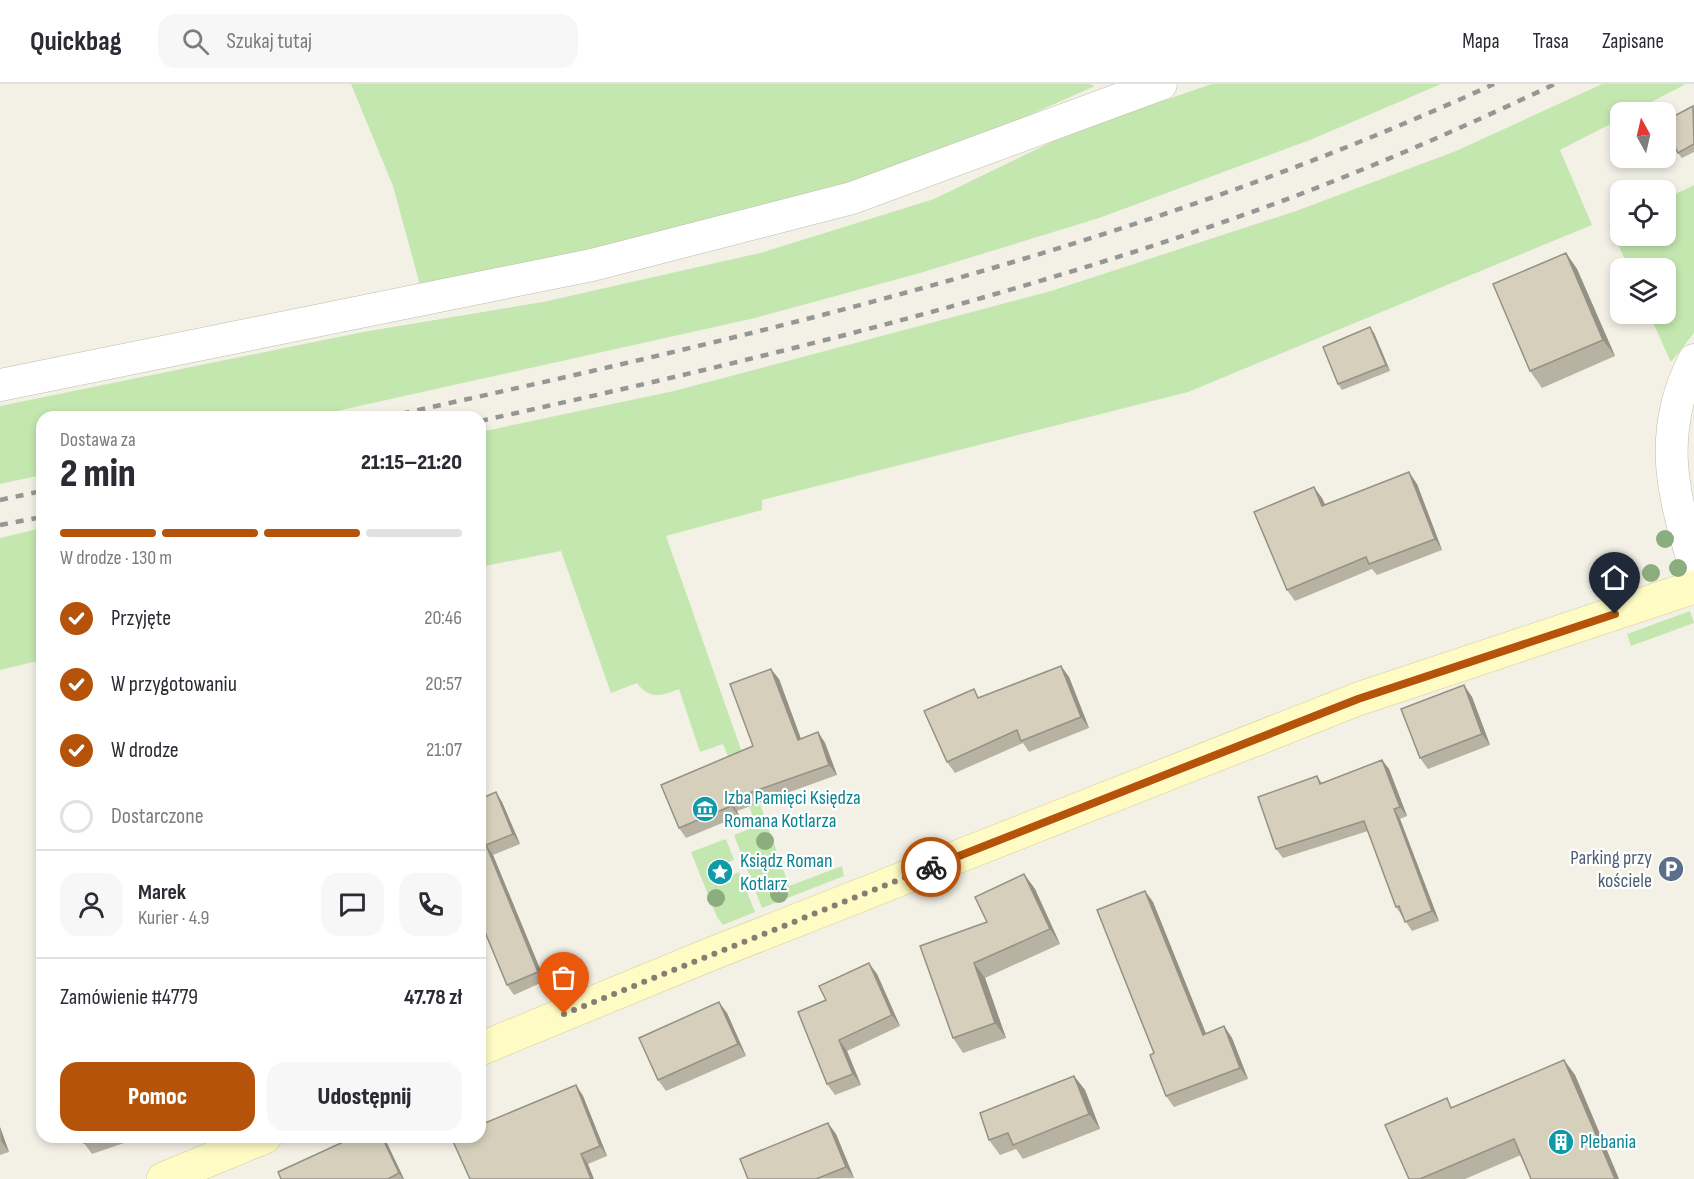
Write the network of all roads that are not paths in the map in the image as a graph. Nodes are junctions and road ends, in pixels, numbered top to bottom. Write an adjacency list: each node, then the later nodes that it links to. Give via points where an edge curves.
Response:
1 (1161, 84): 3 (street, via 852,198 807,210 592,265)
2 (1694, 360): 4 (street, via 1682,387 1670,453 1672,479)
3 (0, 386)
4 (1694, 563)
5 (1694, 587): 6 (street, via 1358,699)
6 (486, 1047)
7 (250, 1143): 8 (street)
8 (163, 1179)

